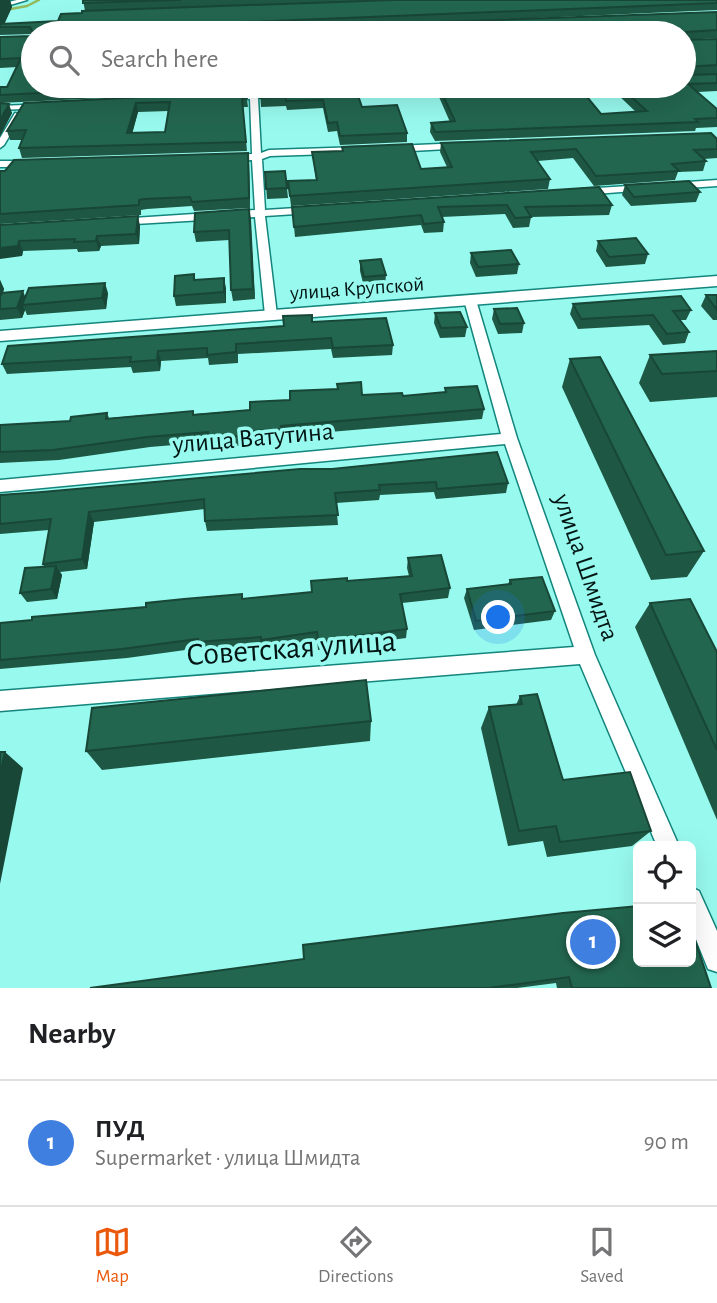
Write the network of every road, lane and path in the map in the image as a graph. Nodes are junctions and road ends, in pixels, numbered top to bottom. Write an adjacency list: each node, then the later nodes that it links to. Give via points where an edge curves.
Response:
1 (24, 0): 2 (street)
2 (0, 6)
3 (254, 98): 11 (street)
4 (50, 106): 5 (street)
5 (23, 107): 6 (street); 7 (street)
6 (0, 108)
7 (0, 145)
8 (477, 145): 9 (street)
9 (380, 149)
10 (366, 150): 11 (street)
11 (258, 157): 12 (street); 18 (street)
12 (217, 158)
13 (41, 163): 14 (street)
14 (0, 164)
15 (717, 183): 16 (street)
16 (565, 193)
17 (329, 208): 18 (street)
18 (260, 213): 19 (street); 22 (street)
19 (110, 223)
20 (717, 281): 21 (main road, улица Крупской)
21 (470, 300): 22 (main road, улица Крупской); 24 (street, улица Шмидта)
22 (271, 315): 23 (main road, улица Крупской)
23 (0, 336)
24 (510, 438): 25 (street, улица Ватутина); 26 (street, улица Шмидта)
25 (0, 486)
26 (586, 655): 27 (street, Советская улица); 28 (street, улица Шмидта)
27 (0, 701)
28 (666, 841)
29 (693, 904): 30 (street)
30 (717, 960)

